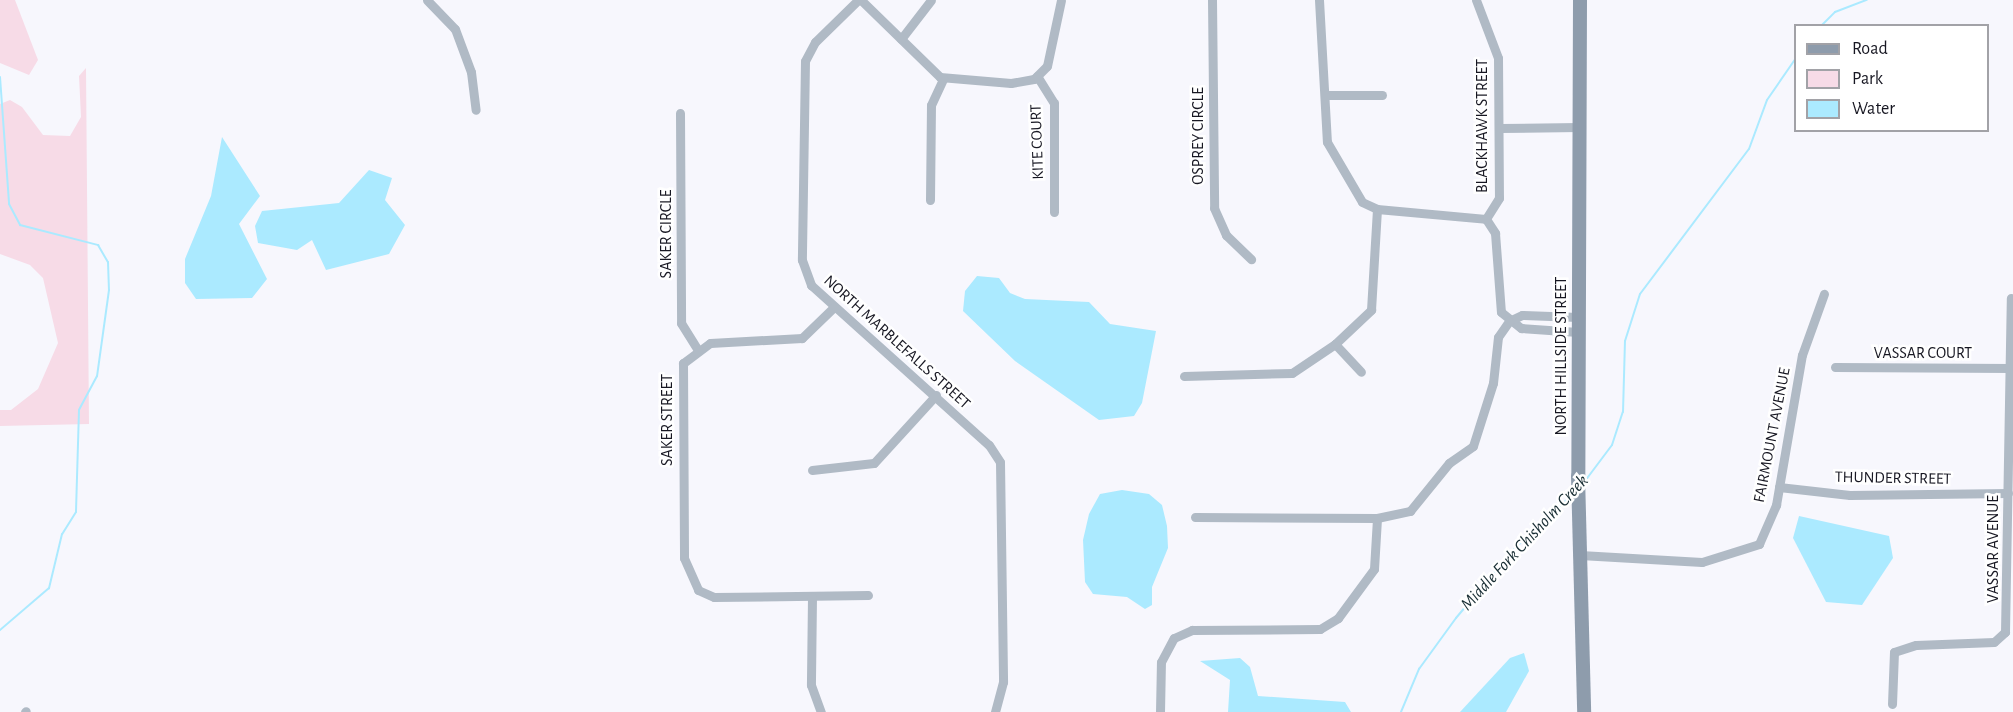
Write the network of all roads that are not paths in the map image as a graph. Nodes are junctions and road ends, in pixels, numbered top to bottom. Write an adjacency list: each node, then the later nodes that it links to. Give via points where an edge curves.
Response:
1 (427, 0): 14 (street, via 455,29 471,72)
2 (860, 0): 9 (street); 25 (street, NORTH MARBLEFALLS STREET, via 811,46 804,67 802,260 811,285)
3 (931, 0): 9 (street)
4 (1061, 0): 10 (street, via 1051,56)
5 (1212, 0): 22 (street, OSPREY CIRCLE, via 1214,208 1226,235)
6 (1319, 0): 12 (street)
7 (1476, 0): 17 (street, BLACKHAWK STREET, via 1496,45)
8 (1580, 0): 16 (main road, NORTH HILLSIDE STREET)
9 (901, 39): 11 (street)
10 (1037, 76): 11 (street, via 1011,83); 20 (street, KITE COURT, via 1054,103)
11 (943, 78): 18 (street, via 931,105)
12 (1325, 95): 13 (street); 19 (street, via 1331,151 1362,202)
13 (1382, 95)
14 (476, 110)
15 (680, 113): 30 (street, SAKER CIRCLE, via 681,323)
16 (1579, 127): 17 (street); 26 (main road, NORTH HILLSIDE STREET)
17 (1500, 128): 21 (street, BLACKHAWK STREET, via 1498,198)
18 (930, 200)
19 (1377, 209): 21 (street); 29 (street, via 1371,310)
20 (1054, 212)
21 (1486, 219): 27 (street, via 1495,233 1498,300)
22 (1251, 259)
23 (1824, 294): 37 (street, FAIRMOUNT AVENUE, via 1802,355)
24 (2011, 298): 32 (street, VASSAR AVENUE)
25 (834, 307): 30 (street, via 814,330 797,340 710,343); 35 (street, NORTH MARBLEFALLS STREET)
26 (1578, 317): 27 (street, via 1522,315); 28 (main road, NORTH HILLSIDE STREET)
27 (1509, 321): 28 (street, via 1521,328); 40 (street, via 1498,337 1493,383 1473,446 1449,463 1410,511)
28 (1578, 332): 41 (main road, NORTH HILLSIDE STREET)
29 (1335, 344): 33 (street); 34 (street, via 1292,373)
30 (698, 350): 43 (street, SAKER STREET, via 682,363 680,384 684,558 698,590 714,597)
31 (1835, 367): 32 (street, VASSAR COURT)
32 (2011, 368): 38 (street, VASSAR AVENUE)
33 (1361, 372)
34 (1184, 376)
35 (936, 395): 36 (street, via 874,463); 46 (street, NORTH MARBLEFALLS STREET, via 989,445 1002,468 1003,682)
36 (812, 470)
37 (1779, 487): 38 (street, THUNDER STREET, via 1850,495); 41 (street, FAIRMOUNT AVENUE, via 1759,544 1737,554 1702,562)
38 (2008, 493): 44 (street, VASSAR AVENUE, via 2005,632 1994,642 1916,645 1894,652)
39 (1195, 517): 40 (street)
40 (1377, 518): 47 (street, via 1374,569 1330,625 1183,633 1168,645 1161,662)
41 (1580, 555): 48 (main road, NORTH HILLSIDE STREET)
42 (868, 595): 43 (street)
43 (812, 597): 45 (street, via 811,685)
44 (1892, 704)
45 (821, 712)
46 (995, 712)
47 (1160, 712)
48 (1584, 712)

